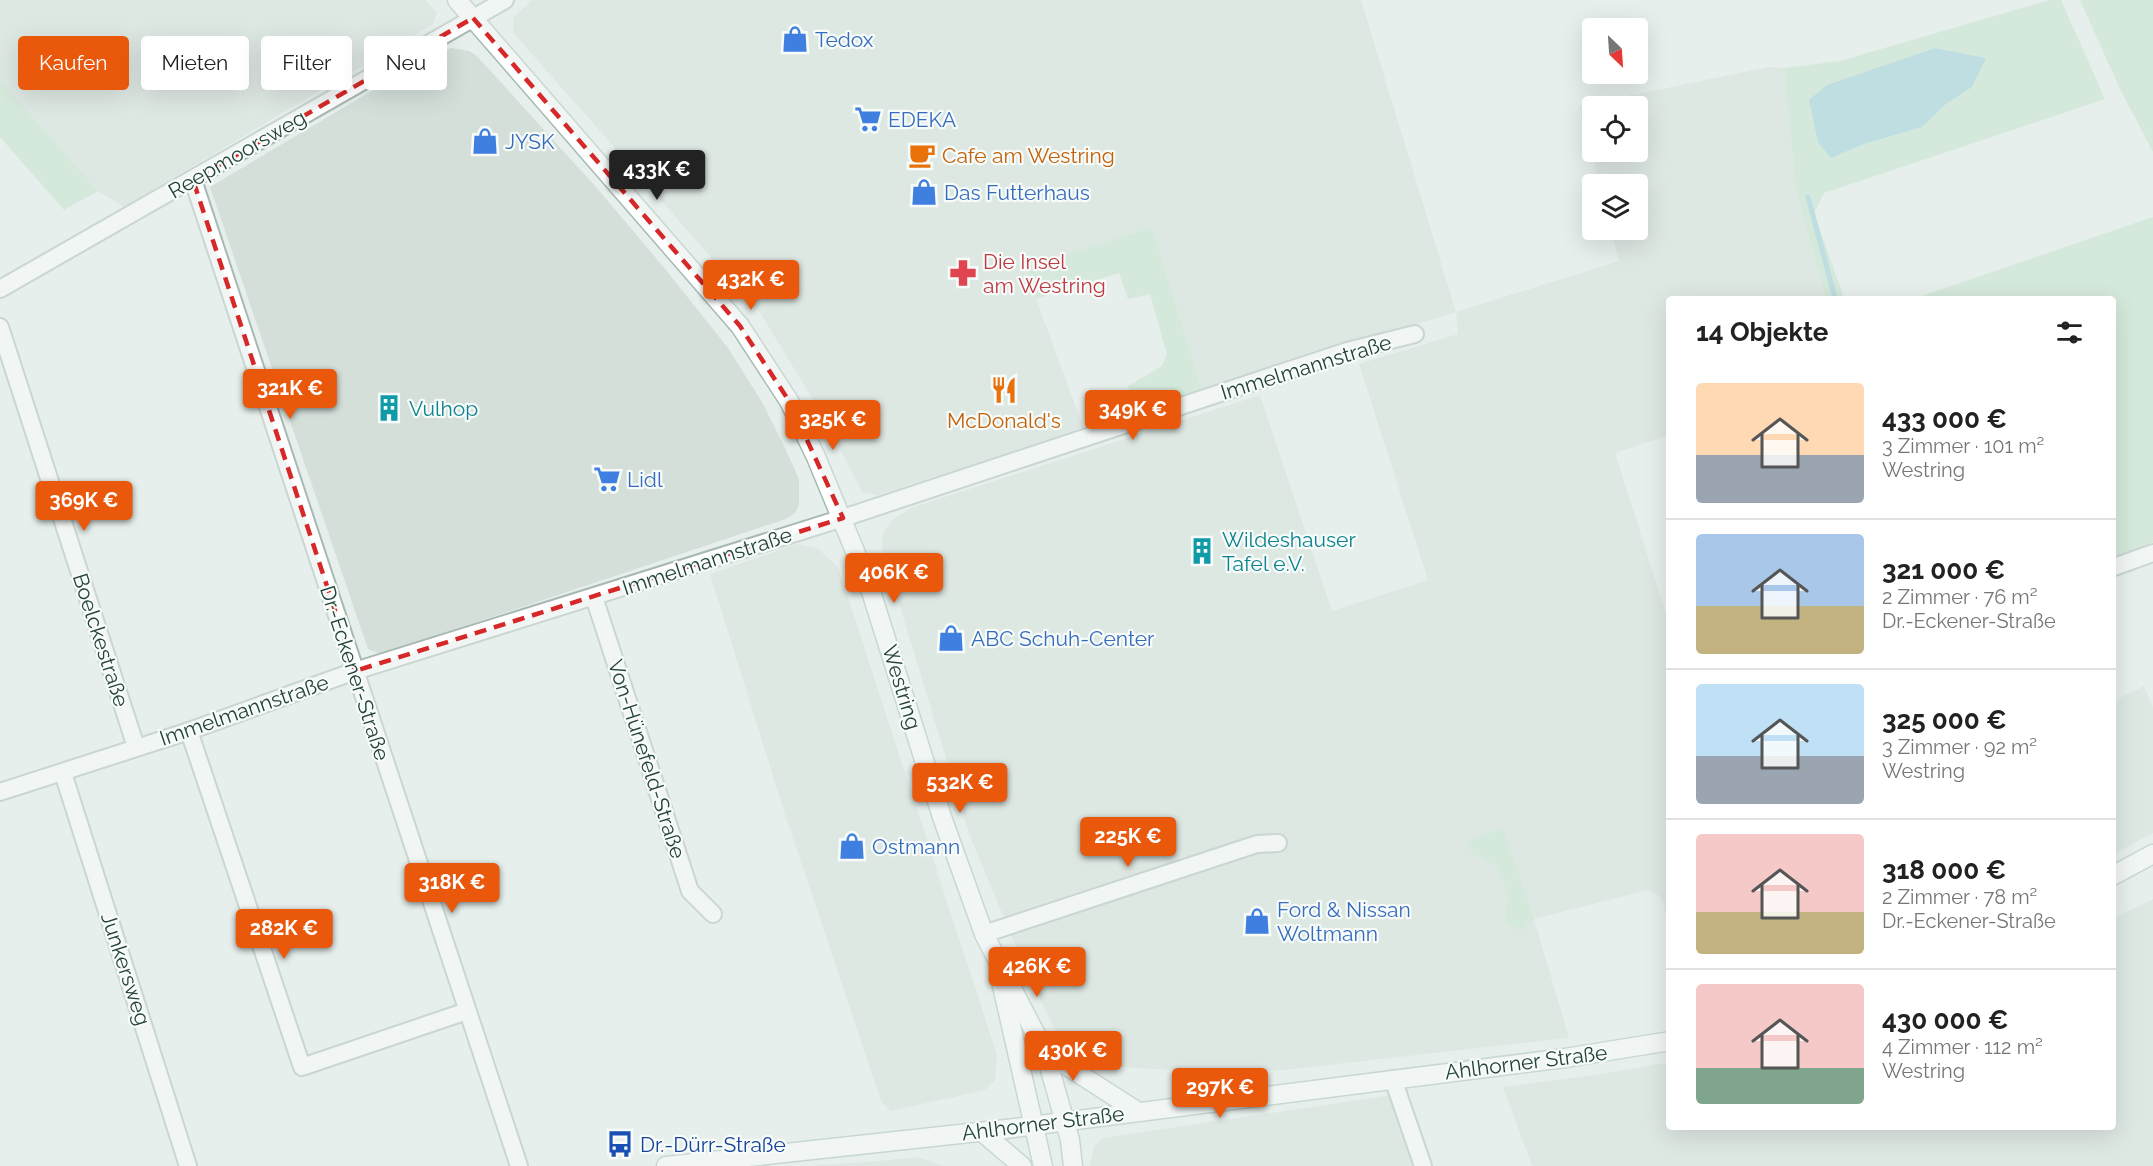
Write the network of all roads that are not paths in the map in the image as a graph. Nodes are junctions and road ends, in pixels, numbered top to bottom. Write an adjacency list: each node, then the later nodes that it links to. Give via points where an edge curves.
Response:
1 (457, 0): 3 (main road, Westring)
2 (505, 0): 3 (street, Reepmoorsweg)
3 (473, 18): 4 (street, Reepmoorsweg); 8 (main road, Westring, via 740,326 789,401)
4 (193, 180): 5 (street, Reepmoorsweg); 12 (street, Dr.-Eckener-Straße)
5 (0, 289)
6 (0, 327): 14 (street, Boelckestraße)
7 (1415, 334): 8 (street, Immelmannstraße, via 1347,351)
8 (843, 518): 11 (street, Immelmannstraße); 21 (main road, Westring)
9 (2153, 554): 10 (street)
10 (2116, 566)
11 (594, 597): 12 (street, Immelmannstraße); 20 (street, Von-Hünefeld-Straße, via 690,891)
12 (355, 671): 13 (street, Immelmannstraße); 23 (street, Dr.-Eckener-Straße)
13 (189, 731): 14 (street, Immelmannstraße); 23 (street, via 302,1067)
14 (136, 747): 15 (street, Immelmannstraße)
15 (63, 773): 16 (street, Immelmannstraße); 31 (street, Junkersweg)
16 (0, 792)
17 (1278, 843): 21 (street, via 1257,844)
18 (2153, 854): 19 (main road)
19 (2116, 874)
20 (713, 914)
21 (984, 934): 22 (main road, Westring)
22 (996, 960): 25 (main road, Westring); 29 (main road, Westring)
23 (467, 1011): 32 (street, Dr.-Eckener-Straße)
24 (1666, 1042): 26 (main road, Ahlhorner Straße)
25 (1046, 1052): 27 (main road); 28 (main road, Westring)
26 (1394, 1079): 27 (main road, Ahlhorner Straße); 37 (street)
27 (1137, 1111): 28 (main road, Ahlhorner Straße)
28 (1065, 1122): 29 (main road, Ahlhorner Straße); 36 (main road, Westring)
29 (1035, 1125): 30 (main road, Ahlhorner Straße); 35 (main road, Westring)
30 (982, 1132): 33 (main road, Ahlhorner Straße); 34 (main road)
31 (188, 1166)
32 (519, 1166)
33 (666, 1166)
34 (1022, 1166)
35 (1043, 1166)
36 (1073, 1166)
37 (1423, 1166)

